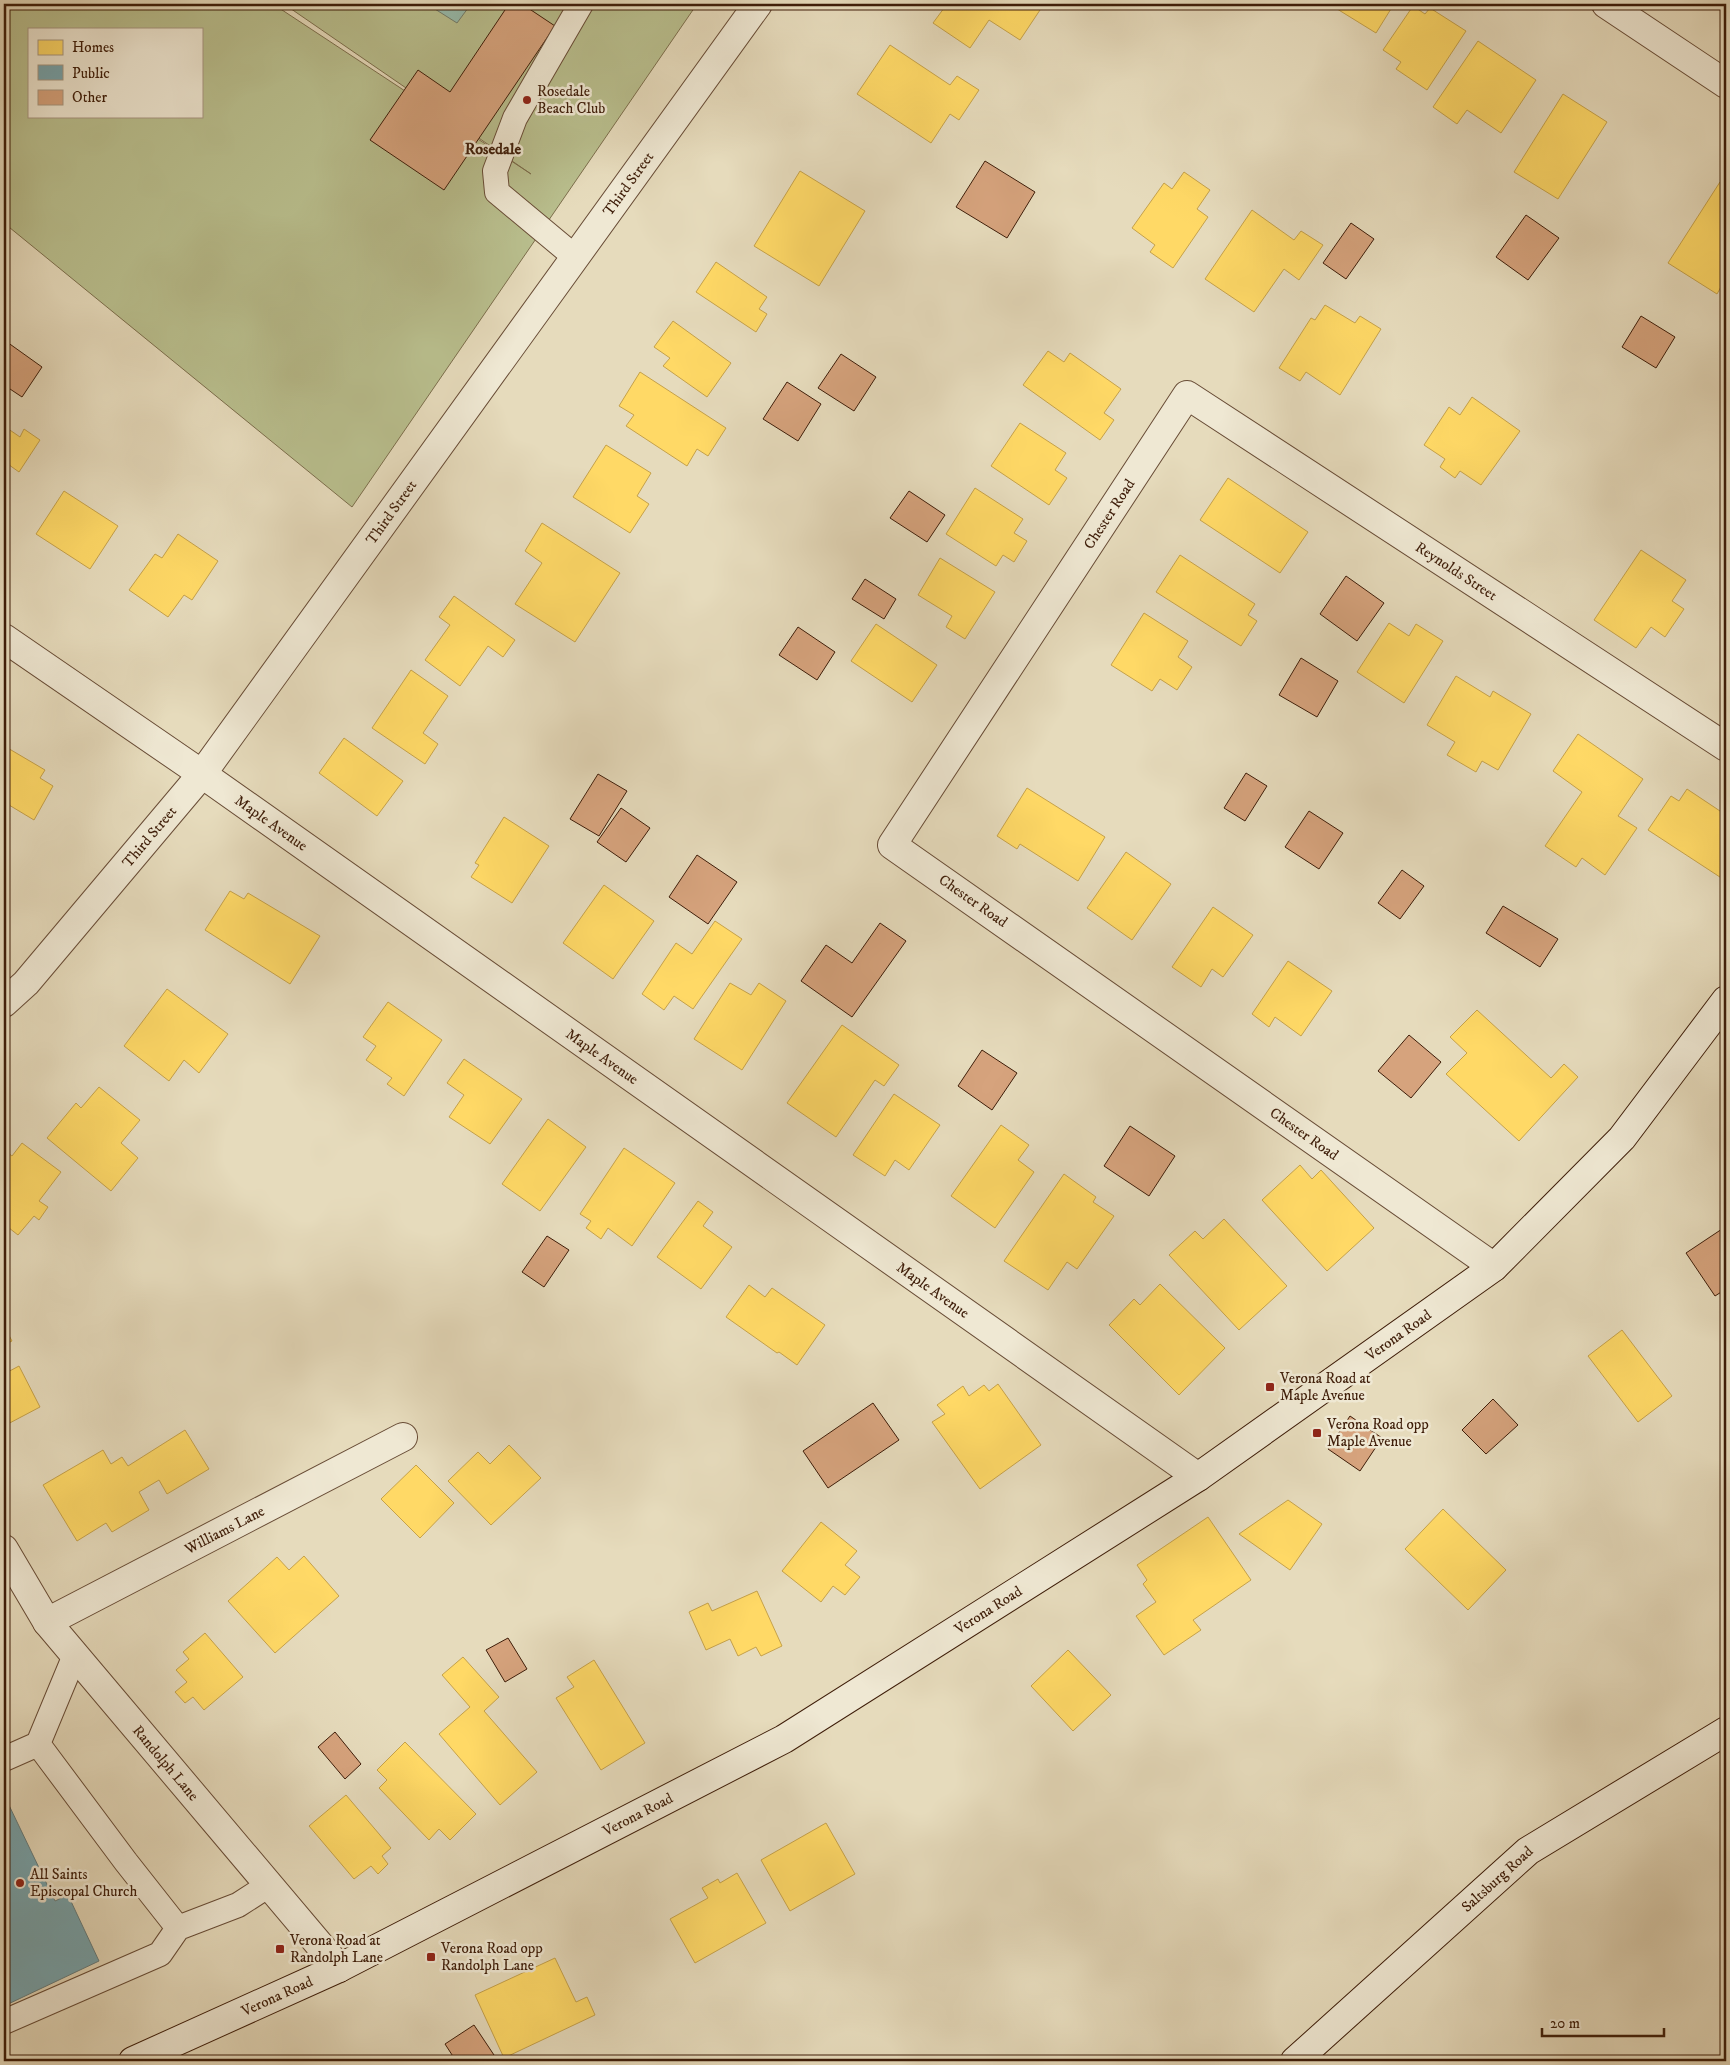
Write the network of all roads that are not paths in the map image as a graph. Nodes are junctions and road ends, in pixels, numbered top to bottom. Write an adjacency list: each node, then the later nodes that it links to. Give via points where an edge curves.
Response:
1 (581, 4): 5 (lane, via 514,118 495,171 497,192)
2 (758, 4): 5 (street, Third Street)
3 (1606, 4): 4 (street)
4 (1726, 84)
5 (575, 257): 9 (street, Third Street)
6 (1187, 395): 8 (street, Reynolds Street); 12 (street, Chester Road, via 892,845)
7 (4, 638): 9 (street, Maple Avenue)
8 (1726, 747)
9 (202, 774): 11 (street, Third Street, via 26,983); 14 (street, Maple Avenue)
10 (1726, 1000): 12 (street, Verona Road, via 1622,1138)
11 (4, 1003)
12 (1494, 1267): 14 (street, Verona Road)
13 (403, 1437): 16 (street, Williams Lane)
14 (1198, 1477): 23 (street, Verona Road, via 784,1739)
15 (4, 1549): 16 (street, Randolph Lane)
16 (47, 1622): 17 (street, Randolph Lane)
17 (75, 1655): 19 (lane); 21 (street, Randolph Lane)
18 (1726, 1731): 26 (street, Saltsburg Road, via 1528,1851)
19 (38, 1744): 20 (lane); 22 (lane)
20 (4, 1759)
21 (269, 1885): 22 (lane, via 238,1905); 23 (street, Randolph Lane)
22 (178, 1928): 24 (lane, via 160,1954)
23 (339, 1968): 25 (street, Verona Road)
24 (4, 2022)
25 (133, 2061)
26 (1295, 2061)

